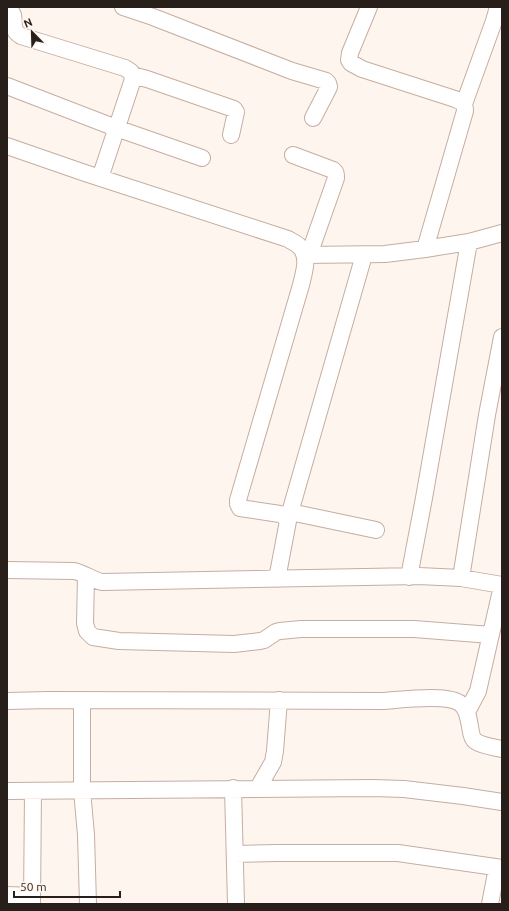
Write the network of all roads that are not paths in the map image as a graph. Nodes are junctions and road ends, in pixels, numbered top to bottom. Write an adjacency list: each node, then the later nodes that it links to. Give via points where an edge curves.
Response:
1 (123, 7): 9 (street, via 292,71 326,81 329,87)
2 (369, 7): 8 (street, via 350,53 351,63)
3 (498, 7): 8 (street)
4 (12, 10): 5 (street, via 14,27)
5 (11, 38): 6 (street, via 21,36 125,68)
6 (132, 75): 10 (street); 11 (street, via 234,109 236,112)
7 (7, 86): 10 (street)
8 (464, 104): 18 (street, via 465,111)
9 (313, 118)
10 (116, 128): 14 (street); 15 (street)
11 (231, 135)
12 (7, 146): 15 (street)
13 (293, 155): 19 (street, via 333,170 336,174)
14 (202, 158)
15 (100, 178): 19 (street, via 288,239)
16 (502, 233): 17 (street)
17 (469, 242): 18 (street); 26 (street)
18 (425, 249): 20 (street)
19 (307, 255): 20 (street); 22 (street, via 302,286 238,500 242,509)
20 (364, 255): 22 (street)
21 (502, 337): 27 (street)
22 (288, 515): 23 (street); 28 (street)
23 (376, 530)
24 (7, 570): 25 (street, via 74,571)
25 (86, 576): 28 (street, via 102,582); 30 (street, via 85,623 87,631 99,639 234,644 264,640 276,632 301,629 414,629)
26 (409, 576): 27 (street); 28 (street)
27 (461, 578): 29 (street)
28 (277, 579)
29 (502, 586): 30 (street)
30 (491, 635): 34 (street, via 478,691)
31 (82, 700): 32 (street); 33 (street); 38 (street)
32 (279, 700): 34 (street, via 382,701 436,698 457,702); 37 (street, via 273,762)
33 (7, 701)
34 (467, 712): 35 (street, via 474,739 482,744)
35 (502, 749)
36 (233, 788): 37 (street); 38 (street); 42 (street)
37 (258, 788): 41 (street, via 404,789)
38 (82, 790): 40 (street); 46 (street)
39 (7, 791): 40 (street)
40 (33, 791): 45 (street)
41 (502, 802)
42 (235, 854): 43 (street, via 398,853); 47 (street)
43 (500, 868): 48 (street)
44 (7, 895): 45 (street)
45 (32, 900)
46 (88, 904)
47 (236, 904)
48 (490, 904)

